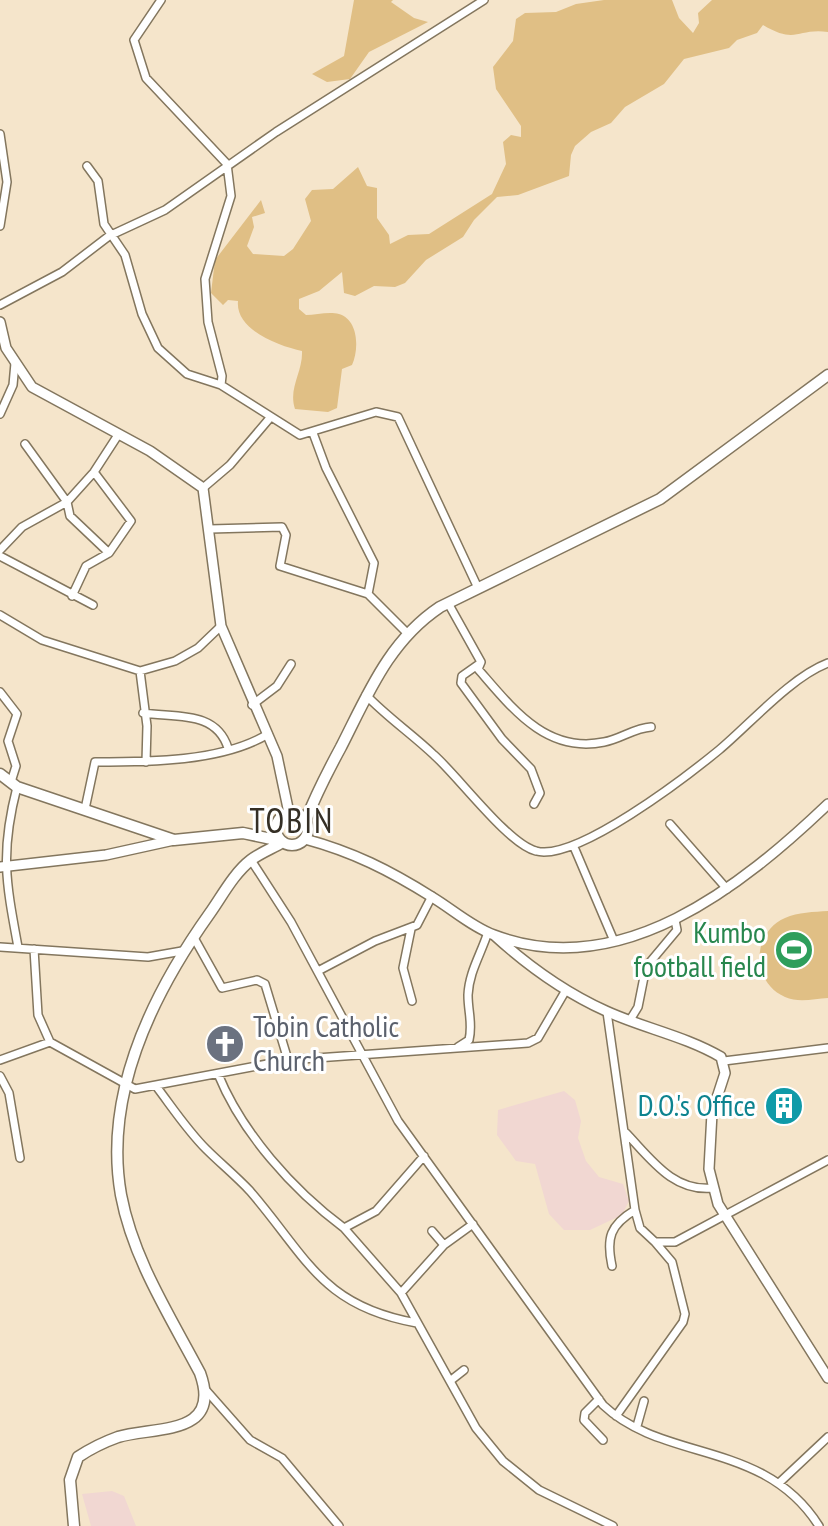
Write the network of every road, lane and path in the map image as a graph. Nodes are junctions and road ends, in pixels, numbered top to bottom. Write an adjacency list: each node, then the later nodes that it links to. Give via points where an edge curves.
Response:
1 (161, 0): 4 (street, via 134,40 146,78)
2 (484, 0): 4 (street)
3 (0, 134): 6 (street, via 7,182)
4 (227, 164): 7 (street, via 165,210); 14 (street, via 231,196 205,279)
5 (87, 166): 7 (street, via 98,181)
6 (0, 226)
7 (109, 236): 8 (street, via 62,272); 14 (street, via 125,255 158,348 187,374)
8 (0, 305)
9 (0, 322): 10 (street)
10 (0, 330): 11 (street)
11 (15, 363): 13 (street); 15 (street)
12 (828, 375): 27 (main road, via 660,499)
13 (13, 385): 15 (street); 16 (street)
14 (221, 385): 17 (street)
15 (32, 387): 19 (street)
16 (0, 414)
17 (269, 419): 18 (street, via 300,435); 22 (street)
18 (313, 433): 27 (street, via 376,412 398,417); 28 (street, via 374,563)
19 (118, 435): 21 (street); 22 (street)
20 (25, 444): 23 (street)
21 (94, 472): 23 (street); 26 (street, via 131,521)
22 (203, 488): 24 (street)
23 (67, 502): 25 (street, via 22,527); 26 (street, via 70,516)
24 (210, 529): 28 (street, via 282,527 286,535 280,566); 33 (street)
25 (0, 553): 29 (street)
26 (109, 553): 29 (street, via 86,566)
27 (478, 588): 30 (main road)
28 (368, 594): 34 (street)
29 (72, 596): 31 (street)
30 (448, 603): 34 (main road); 35 (street)
31 (93, 605)
32 (0, 615): 38 (street, via 42,640)
33 (221, 626): 38 (street, via 175,661); 41 (street)
34 (407, 633): 40 (main road)
35 (481, 662): 43 (street, via 478,669 495,689 551,739 600,743); 49 (street, via 462,676 461,683 531,769 540,793)
36 (828, 663): 58 (street, via 676,782)
37 (291, 664): 41 (street, via 277,686)
38 (140, 671): 42 (street)
39 (0, 692): 48 (street, via 17,714 8,741 16,766)
40 (366, 695): 53 (main road); 58 (street, via 528,847 552,853)
41 (252, 705): 44 (street)
42 (143, 713): 45 (street, via 209,722 224,735); 46 (street)
43 (651, 727)
44 (268, 734): 45 (street, via 252,744); 52 (street)
45 (228, 748): 46 (street)
46 (146, 762): 51 (street, via 95,762)
47 (0, 774): 48 (main road)
48 (14, 784): 51 (main road); 60 (street)
49 (534, 804)
50 (828, 804): 61 (street)
51 (85, 809): 56 (main road)
52 (289, 813): 53 (main road); 57 (main road, via 276,825)
53 (306, 820): 55 (main road)
54 (670, 824): 61 (street)
55 (305, 839): 57 (main road, via 294,845); 62 (street, via 352,852)
56 (174, 840): 57 (main road, via 243,833); 60 (street, via 106,855)
57 (282, 842): 59 (main road)
58 (574, 847): 67 (street)
59 (251, 860): 66 (main road); 72 (street)
60 (1, 867): 69 (street)
61 (727, 889): 63 (street)
62 (432, 896): 64 (street); 65 (street)
63 (675, 920): 67 (street); 75 (street, via 677,930 646,967)
64 (411, 929): 72 (street); 74 (street, via 403,968)
65 (491, 934): 67 (street, via 562,947); 73 (street); 80 (street, via 470,981 469,1040)
66 (193, 936): 71 (main road); 84 (street, via 222,988 257,980 265,984)
67 (614, 941)
68 (0, 947): 69 (street)
69 (18, 947): 70 (street)
70 (34, 949): 71 (street, via 148,957); 79 (street, via 38,1015)
71 (182, 951): 88 (main road, via 142,1033)
72 (318, 971): 82 (street)
73 (566, 990): 76 (street); 80 (street, via 534,1042)
74 (412, 1001)
75 (638, 1007): 77 (street); 78 (street)
76 (607, 1012): 77 (street); 90 (street)
77 (630, 1020): 78 (street)
78 (646, 1025): 85 (street)
79 (50, 1042): 83 (street); 88 (street)
80 (456, 1048): 82 (street)
81 (828, 1048): 85 (street)
82 (362, 1053): 84 (street); 91 (street, via 398,1121)
83 (0, 1060)
84 (288, 1060): 86 (street)
85 (724, 1061): 94 (street, via 711,1126)
86 (218, 1074): 89 (street); 98 (street, via 233,1108 288,1177)
87 (0, 1076): 92 (street, via 9,1093)
88 (126, 1084): 89 (street, via 135,1089); 110 (main road, via 118,1145 126,1217)
89 (156, 1086): 106 (street, via 204,1147 249,1190 313,1273 347,1299 389,1318)
90 (624, 1131): 94 (street, via 661,1171 682,1185); 95 (street)
91 (424, 1156): 97 (street); 98 (street, via 376,1211)
92 (20, 1158)
93 (828, 1160): 96 (street)
94 (713, 1188): 96 (street)
95 (635, 1210): 100 (street, via 640,1228); 104 (street, via 612,1227)
96 (723, 1216): 101 (street); 108 (street)
97 (473, 1224): 102 (street); 111 (street)
98 (344, 1228): 105 (street)
99 (432, 1231): 102 (street)
100 (655, 1242): 101 (street); 103 (street)
101 (675, 1242): 103 (street)
102 (444, 1245): 105 (street)
103 (672, 1262): 113 (street, via 684,1305 683,1322)
104 (612, 1266)
105 (401, 1293): 106 (street)
106 (417, 1323): 109 (street)
107 (464, 1370): 109 (street)
108 (828, 1378)
109 (450, 1381): 120 (street, via 476,1428 503,1461 539,1490)
110 (205, 1389): 118 (main road, via 201,1409 190,1422 120,1437 78,1457 70,1480); 119 (street, via 250,1440 290,1466)
111 (599, 1399): 113 (street); 116 (street, via 584,1420)
112 (644, 1401): 114 (street)
113 (616, 1416): 114 (street)
114 (637, 1426): 117 (street, via 725,1457)
115 (828, 1437): 117 (street)
116 (603, 1440)
117 (779, 1483): 121 (street)
118 (74, 1526)
119 (339, 1526)
120 (613, 1526)
121 (819, 1526)

